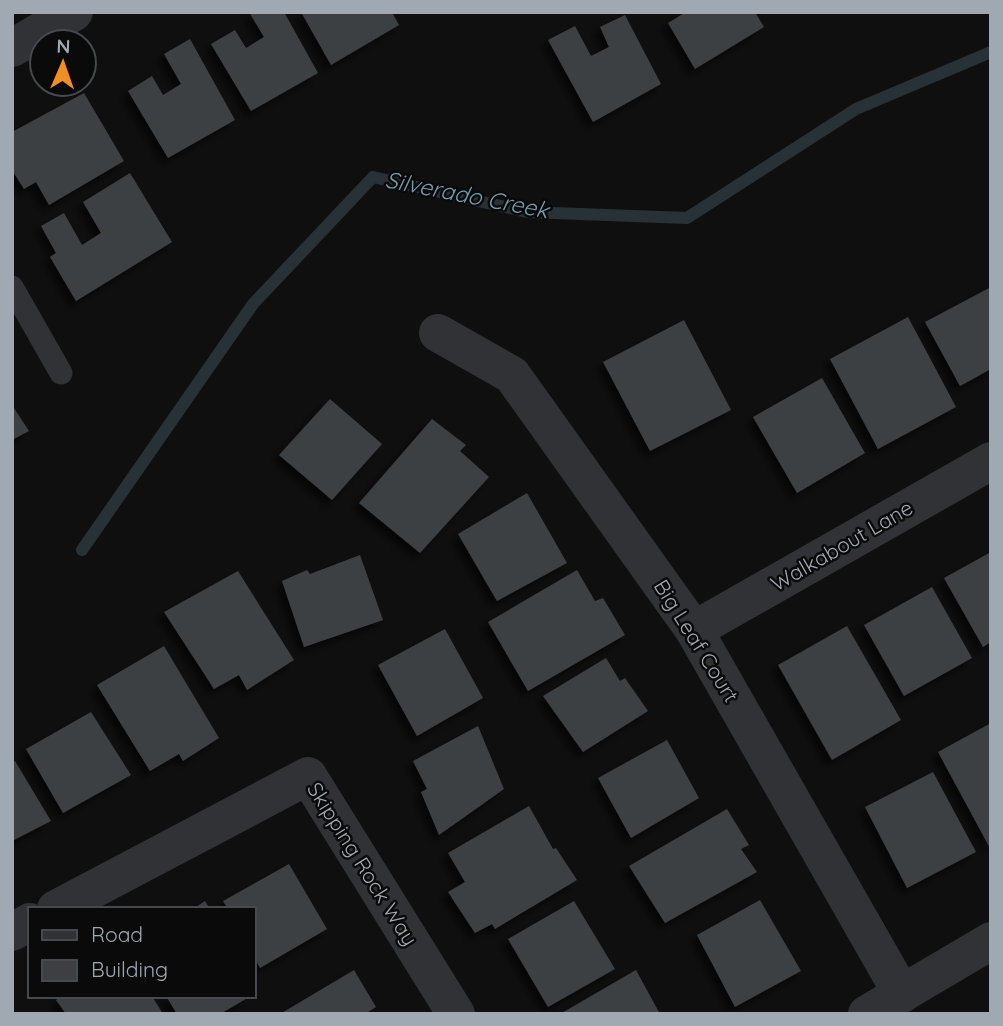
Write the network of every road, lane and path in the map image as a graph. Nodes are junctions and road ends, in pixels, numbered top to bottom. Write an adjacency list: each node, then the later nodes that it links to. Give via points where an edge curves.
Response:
1 (74, 12): 2 (street)
2 (12, 48)
3 (12, 287): 5 (lane)
4 (438, 333): 7 (street, Big Leaf Court, via 512,376)
5 (61, 373)
6 (991, 461): 7 (street, Walkabout Lane)
7 (694, 630): 12 (street, Big Leaf Court)
8 (60, 907): 13 (street, Skipping Rock Way, via 308,776)
9 (28, 923): 10 (street)
10 (12, 932)
11 (991, 941): 12 (street)
12 (902, 994): 14 (street)
13 (456, 1014)
14 (867, 1014)

